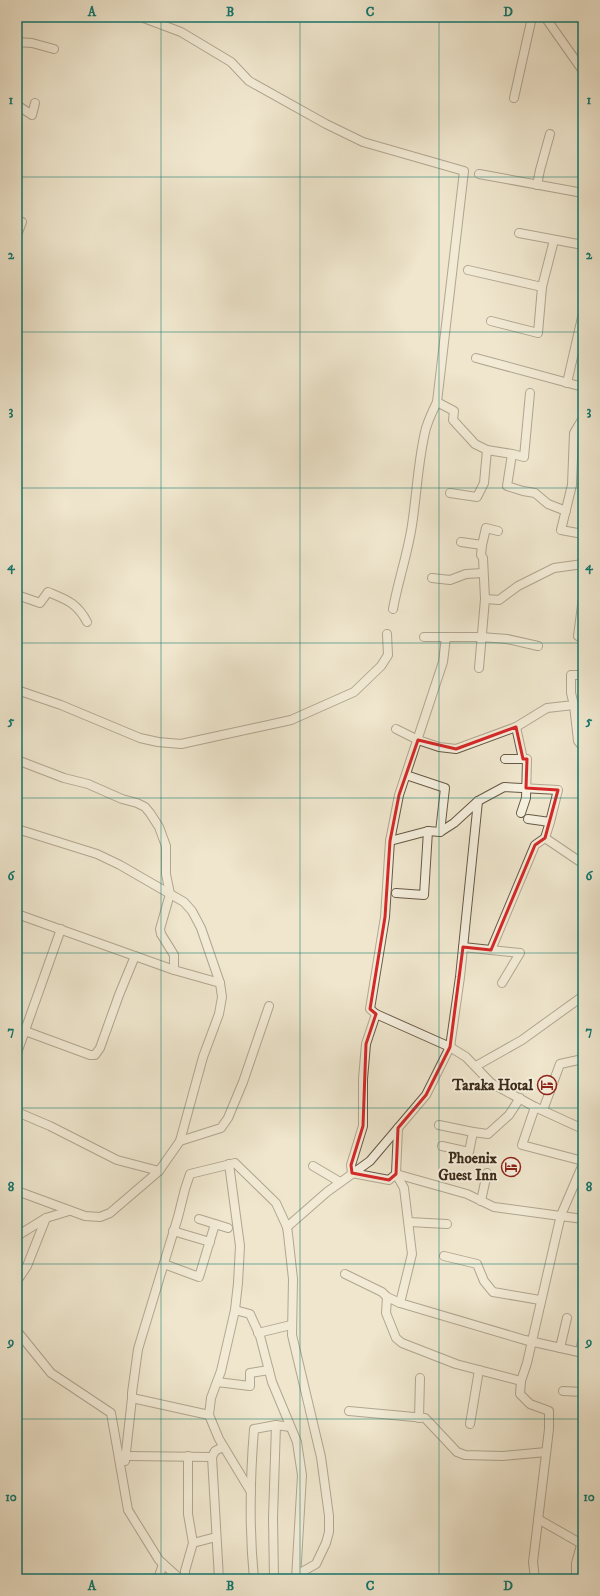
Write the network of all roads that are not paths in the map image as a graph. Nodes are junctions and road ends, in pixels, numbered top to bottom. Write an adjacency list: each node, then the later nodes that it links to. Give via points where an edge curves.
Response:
1 (141, 17): 27 (street, via 181,32 231,62 249,81 363,142 464,171)
2 (532, 17): 7 (street)
3 (545, 17): 6 (street)
4 (17, 42): 5 (street, via 32,43)
5 (54, 50)
6 (583, 71)
7 (514, 98)
8 (35, 103): 9 (street, via 32,115)
9 (17, 105)
10 (550, 134): 12 (street)
11 (479, 174): 12 (street)
12 (538, 185): 13 (street)
13 (583, 193)
14 (22, 222): 16 (street)
15 (519, 233): 17 (street)
16 (17, 235)
17 (554, 240): 18 (street); 20 (street)
18 (583, 245)
19 (468, 270): 20 (street)
20 (542, 286): 22 (street, via 538,333)
21 (583, 313): 24 (street)
22 (491, 321)
23 (476, 358): 24 (street)
24 (567, 383): 25 (street)
25 (583, 387)
26 (530, 393): 30 (street, via 524,457)
27 (437, 402): 29 (street, via 453,410 453,420 475,444); 43 (street, via 427,427 421,455 412,525)
28 (583, 418): 32 (street, via 574,433 572,485)
29 (487, 450): 30 (street); 31 (street, via 484,483 477,497)
30 (512, 454): 32 (street, via 507,486 535,493 548,504)
31 (450, 493)
32 (566, 511): 34 (street, via 561,530)
33 (498, 531): 36 (street, via 486,528)
34 (583, 534)
35 (461, 542): 36 (street)
36 (482, 545): 38 (street)
37 (583, 564): 42 (street, via 554,568 518,586 500,600)
38 (483, 573): 39 (street, via 466,574 450,580); 42 (street)
39 (432, 578)
40 (17, 594): 44 (street, via 40,603 48,592 71,602 81,611)
41 (583, 598): 49 (street, via 578,636)
42 (485, 599): 48 (street)
43 (393, 609)
44 (87, 622)
45 (387, 634): 53 (street, via 388,655 381,666 354,692 291,720 181,744 140,738 61,705)
46 (424, 637): 47 (street)
47 (446, 637): 48 (street); 57 (street, via 443,662)
48 (481, 637): 50 (street, via 507,639); 51 (street)
49 (583, 638)
50 (538, 646)
51 (479, 668)
52 (583, 675): 54 (street, via 571,675)
53 (17, 690)
54 (574, 705): 55 (street, via 547,708); 58 (street, via 578,741)
55 (516, 727): 57 (street, via 456,749); 60 (street)
56 (396, 730): 57 (street)
57 (418, 740): 62 (street)
58 (583, 747)
59 (505, 759): 60 (street)
60 (523, 759): 63 (street, via 527,759)
61 (17, 760): 75 (street, via 64,778 88,784 144,808 155,821 166,846 166,874)
62 (406, 775): 70 (street, via 445,788); 72 (street, via 399,795)
63 (526, 788): 64 (street, via 504,787); 65 (street, via 526,798); 67 (street, via 558,790)
64 (478, 801): 70 (street); 78 (street)
65 (520, 813)
66 (528, 819): 67 (street)
67 (550, 822): 71 (street)
68 (17, 829): 75 (street, via 97,854)
69 (428, 831): 70 (street); 72 (street); 74 (street, via 424,895)
70 (440, 832)
71 (545, 838): 73 (street, via 579,861); 79 (street, via 534,845)
72 (390, 841): 86 (street, via 385,917 370,1009)
73 (583, 861)
74 (396, 893)
75 (170, 894): 81 (street, via 160,929 174,955); 82 (street, via 184,902 192,911 201,928)
76 (17, 914): 77 (street)
77 (62, 929): 80 (street); 87 (street)
78 (463, 947): 79 (street); 88 (street)
79 (491, 950): 83 (street, via 520,953)
80 (135, 956): 81 (street); 87 (street, via 100,1048 95,1055)
81 (174, 970): 82 (street)
82 (220, 983): 99 (street, via 222,1005 202,1057)
83 (502, 983)
84 (583, 996): 91 (street, via 522,1040)
85 (269, 1006): 99 (street, via 228,1118 221,1128)
86 (376, 1014): 88 (street); 105 (street, via 366,1044 363,1126 351,1164)
87 (21, 1030): 89 (street)
88 (450, 1047): 91 (street); 96 (street, via 426,1095)
89 (17, 1053)
90 (583, 1059): 93 (street, via 560,1064)
91 (476, 1066): 92 (street, via 491,1083)
92 (520, 1098): 93 (street); 98 (street, via 509,1115 488,1134)
93 (539, 1109): 97 (street); 101 (street, via 522,1145)
94 (17, 1112): 104 (street, via 117,1160)
95 (439, 1124): 98 (street)
96 (398, 1128): 105 (street, via 370,1161); 107 (street)
97 (583, 1129)
98 (473, 1132): 100 (street, via 470,1152)
99 (180, 1141): 104 (street)
100 (442, 1146)
101 (583, 1163): 112 (street)
102 (229, 1164): 119 (street, via 235,1163 273,1200); 121 (street, via 190,1174); 131 (street, via 240,1246)
103 (313, 1166): 108 (street)
104 (159, 1171): 111 (street, via 106,1216 92,1217)
105 (352, 1173): 107 (street, via 389,1180); 108 (street)
106 (487, 1173): 110 (street)
107 (396, 1174): 110 (street, via 467,1194); 116 (street, via 404,1188)
108 (340, 1182): 119 (street)
109 (17, 1191): 111 (street)
110 (481, 1201): 112 (street, via 494,1207)
111 (70, 1211): 113 (street)
112 (561, 1215): 115 (street); 129 (street)
113 (46, 1218): 122 (street); 127 (street, via 27,1266)
114 (199, 1219): 117 (street)
115 (583, 1219)
116 (409, 1222): 118 (street); 130 (street, via 412,1254)
117 (215, 1224): 120 (street); 123 (street)
118 (447, 1224)
119 (287, 1227): 133 (street, via 293,1279)
120 (228, 1228)
121 (173, 1231): 123 (street); 125 (street)
122 (17, 1236)
123 (210, 1242): 125 (street, via 199,1277)
124 (444, 1256): 129 (street, via 477,1264 484,1281 493,1292)
125 (164, 1264): 147 (street, via 138,1350)
126 (345, 1274): 128 (street)
127 (17, 1281)
128 (387, 1297): 130 (street); 141 (street, via 386,1313 396,1338 402,1343)
129 (540, 1300): 137 (street)
130 (400, 1303): 137 (street)
131 (235, 1310): 135 (street, via 250,1314); 143 (street)
132 (567, 1318): 138 (street)
133 (291, 1325): 135 (street); 172 (street, via 321,1457 329,1516 326,1544 316,1564 300,1573)
134 (17, 1331): 159 (street, via 51,1373 112,1413)
135 (258, 1333): 140 (street)
136 (583, 1337): 139 (street)
137 (531, 1341): 138 (street); 144 (street)
138 (560, 1348): 139 (street)
139 (582, 1353)
140 (269, 1370): 143 (street, via 250,1374 250,1386); 153 (street)
141 (479, 1370): 144 (street); 151 (street)
142 (420, 1378): 150 (street)
143 (217, 1382): 149 (street, via 211,1398)
144 (521, 1382): 155 (street, via 520,1394 530,1404 549,1411)
145 (563, 1392): 146 (street)
146 (583, 1392)
147 (132, 1398): 149 (street); 156 (street)
148 (349, 1411): 150 (street)
149 (209, 1415): 154 (street)
150 (419, 1418): 155 (street, via 425,1418 457,1452 465,1455 503,1456)
151 (470, 1424)
152 (276, 1425): 153 (street); 160 (street, via 254,1429); 171 (street)
153 (290, 1427): 172 (street, via 297,1442 302,1475)
154 (223, 1447): 158 (street, via 215,1451); 160 (street)
155 (546, 1452): 161 (street)
156 (126, 1456): 157 (street); 159 (street)
157 (188, 1456): 158 (street); 164 (street, via 188,1514)
158 (212, 1457): 162 (street)
159 (123, 1476): 165 (street, via 128,1510)
160 (251, 1492): 170 (street)
161 (538, 1519): 163 (street); 173 (street, via 533,1562)
162 (216, 1536): 164 (street); 169 (street)
163 (582, 1541): 174 (street, via 576,1563)
164 (193, 1543): 168 (street)
165 (163, 1564): 166 (street); 167 (street)
166 (158, 1579)
167 (180, 1579)
168 (185, 1579)
169 (219, 1579)
170 (254, 1579)
171 (274, 1579)
172 (296, 1579)
173 (535, 1579)
174 (576, 1579)

